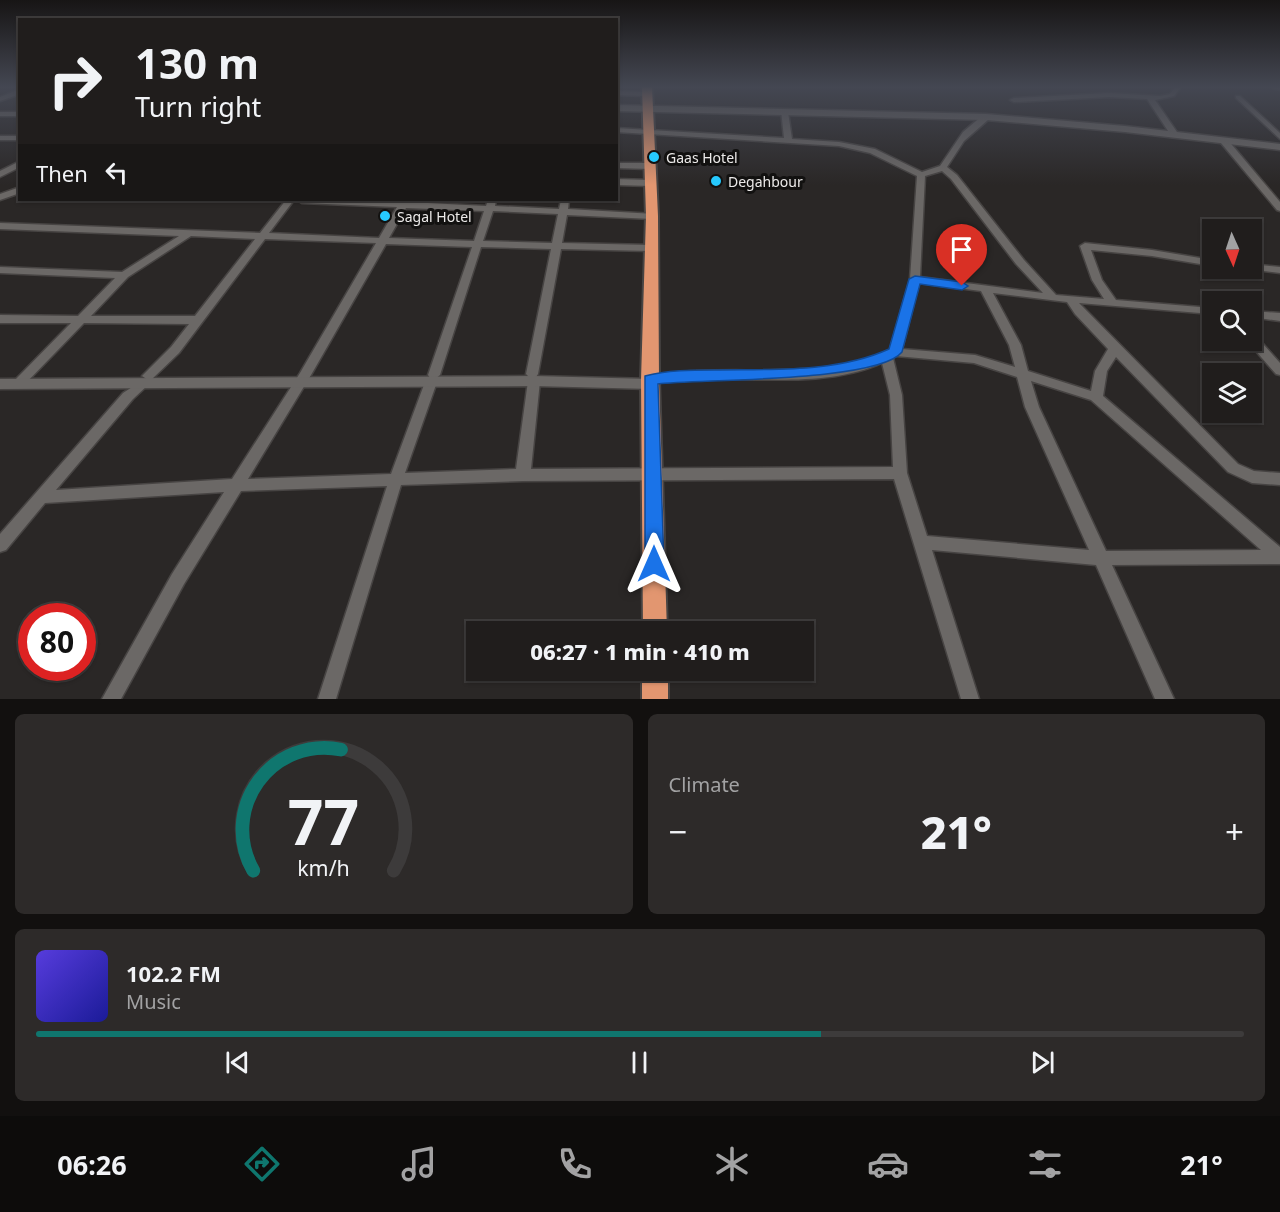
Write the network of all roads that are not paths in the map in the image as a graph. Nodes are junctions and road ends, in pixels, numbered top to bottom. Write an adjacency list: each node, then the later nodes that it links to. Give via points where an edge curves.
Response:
1 (650, 120): 8 (highway)
2 (785, 120): 13 (street)
3 (982, 120): 21 (street, via 955,144)
4 (1014, 120): 9 (street)
5 (1165, 120): 9 (street)
6 (1262, 120): 10 (street)
7 (618, 130): 8 (street)
8 (650, 131): 13 (street); 20 (highway)
9 (1175, 135): 14 (street)
10 (1280, 137)
11 (0, 138): 12 (street)
12 (18, 138)
13 (788, 139): 23 (street, via 865,149)
14 (1224, 141): 15 (street); 33 (street)
15 (1280, 147)
16 (0, 164): 17 (street)
17 (18, 164)
18 (18, 165): 22 (street)
19 (618, 165): 20 (street)
20 (651, 166): 25 (highway)
21 (943, 168): 23 (street); 49 (street)
22 (0, 174)
23 (921, 175): 47 (street)
24 (618, 182): 25 (street)
25 (651, 183): 34 (highway)
26 (18, 191): 27 (street)
27 (0, 197)
28 (289, 201): 37 (street)
29 (354, 201): 30 (street)
30 (405, 202): 31 (street); 38 (street)
31 (491, 203): 32 (street); 39 (street)
32 (564, 205): 34 (street); 40 (street)
33 (1280, 208)
34 (652, 216): 41 (highway)
35 (2, 228): 36 (street)
36 (191, 232): 37 (street); 46 (street)
37 (261, 235): 38 (street); 57 (street)
38 (381, 242): 39 (street); 69 (street)
39 (477, 244): 40 (street); 65 (street)
40 (556, 247): 41 (street); 64 (street)
41 (651, 248): 66 (highway)
42 (1202, 261): 51 (street, via 1085,246 1096,280)
43 (1262, 268): 45 (street)
44 (0, 270): 46 (street)
45 (1280, 270)
46 (124, 275): 56 (street)
47 (915, 279): 48 (street); 60 (street)
48 (985, 289): 49 (street); 62 (street, via 1015,345)
49 (1053, 298): 50 (street)
50 (1071, 300): 51 (street); 58 (street)
51 (1113, 304): 52 (street)
52 (1202, 310)
53 (1262, 315): 54 (street)
54 (1280, 317)
55 (0, 319): 56 (street)
56 (82, 319): 57 (street); 67 (street)
57 (196, 320): 68 (street, via 175,351)
58 (1116, 348): 71 (street, via 1101,371); 76 (street, via 1233,468 1252,477)
59 (1262, 351): 61 (street)
60 (891, 354): 62 (street, via 975,359); 66 (street, via 856,365 804,373); 72 (street)
61 (1280, 371)
62 (1022, 372): 71 (street); 82 (street, via 1032,407)
63 (0, 377): 67 (street)
64 (533, 378): 65 (street); 66 (street); 73 (street)
65 (432, 379): 69 (street); 75 (street)
66 (651, 379): 74 (highway)
67 (22, 380): 68 (street); 70 (street)
68 (145, 380): 69 (street); 78 (street)
69 (302, 380): 77 (street)
70 (0, 384)
71 (1096, 397): 81 (street)
72 (900, 473): 74 (street); 79 (street)
73 (523, 475): 74 (street); 75 (street)
74 (654, 475): 83 (highway)
75 (396, 479): 77 (street); 86 (street)
76 (1280, 479)
77 (236, 485): 78 (street); 85 (street)
78 (42, 497): 80 (street)
79 (920, 542): 82 (street); 88 (street)
80 (0, 545)
81 (1280, 557): 82 (street)
82 (1100, 558): 89 (street)
83 (655, 621)
84 (655, 681): 87 (highway)
85 (111, 699)
86 (327, 699)
87 (655, 699)
88 (970, 699)
89 (1166, 699)

